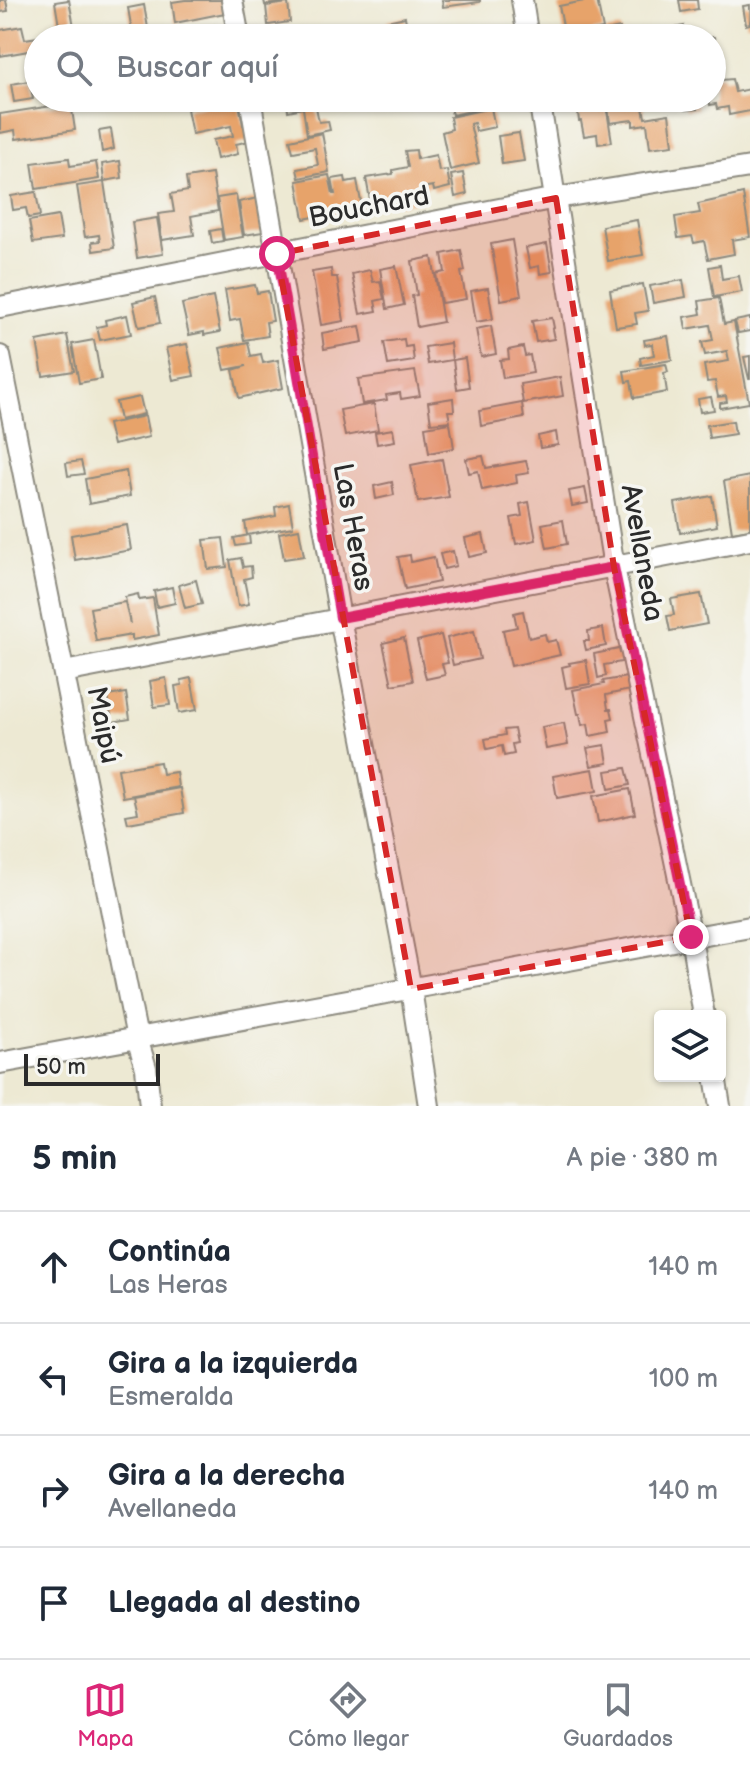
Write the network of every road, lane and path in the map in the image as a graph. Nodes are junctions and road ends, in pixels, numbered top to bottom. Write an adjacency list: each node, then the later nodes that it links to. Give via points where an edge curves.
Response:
1 (232, 0): 3 (street)
2 (522, 0): 4 (street)
3 (236, 24)
4 (526, 24)
5 (252, 112): 9 (street, Las Heras)
6 (541, 112): 8 (street, Avellaneda)
7 (750, 167): 8 (street, Bouchard)
8 (556, 198): 9 (street, Bouchard); 13 (street, Avellaneda)
9 (277, 254): 10 (street, Bouchard); 14 (street, Las Heras)
10 (0, 307)
11 (0, 356): 15 (street, Maipú)
12 (750, 540): 13 (street)
13 (614, 567): 14 (street); 17 (street, Avellaneda)
14 (340, 618): 15 (street); 18 (street, Las Heras)
15 (64, 672): 20 (street, Maipú)
16 (750, 927): 17 (street)
17 (691, 937): 18 (street); 19 (street, Avellaneda)
18 (411, 989): 20 (street); 24 (street, Las Heras)
19 (703, 1010)
20 (137, 1038): 21 (street); 23 (street, Maipú)
21 (0, 1063)
22 (716, 1082): 25 (street)
23 (155, 1103)
24 (429, 1106)
25 (720, 1106)

